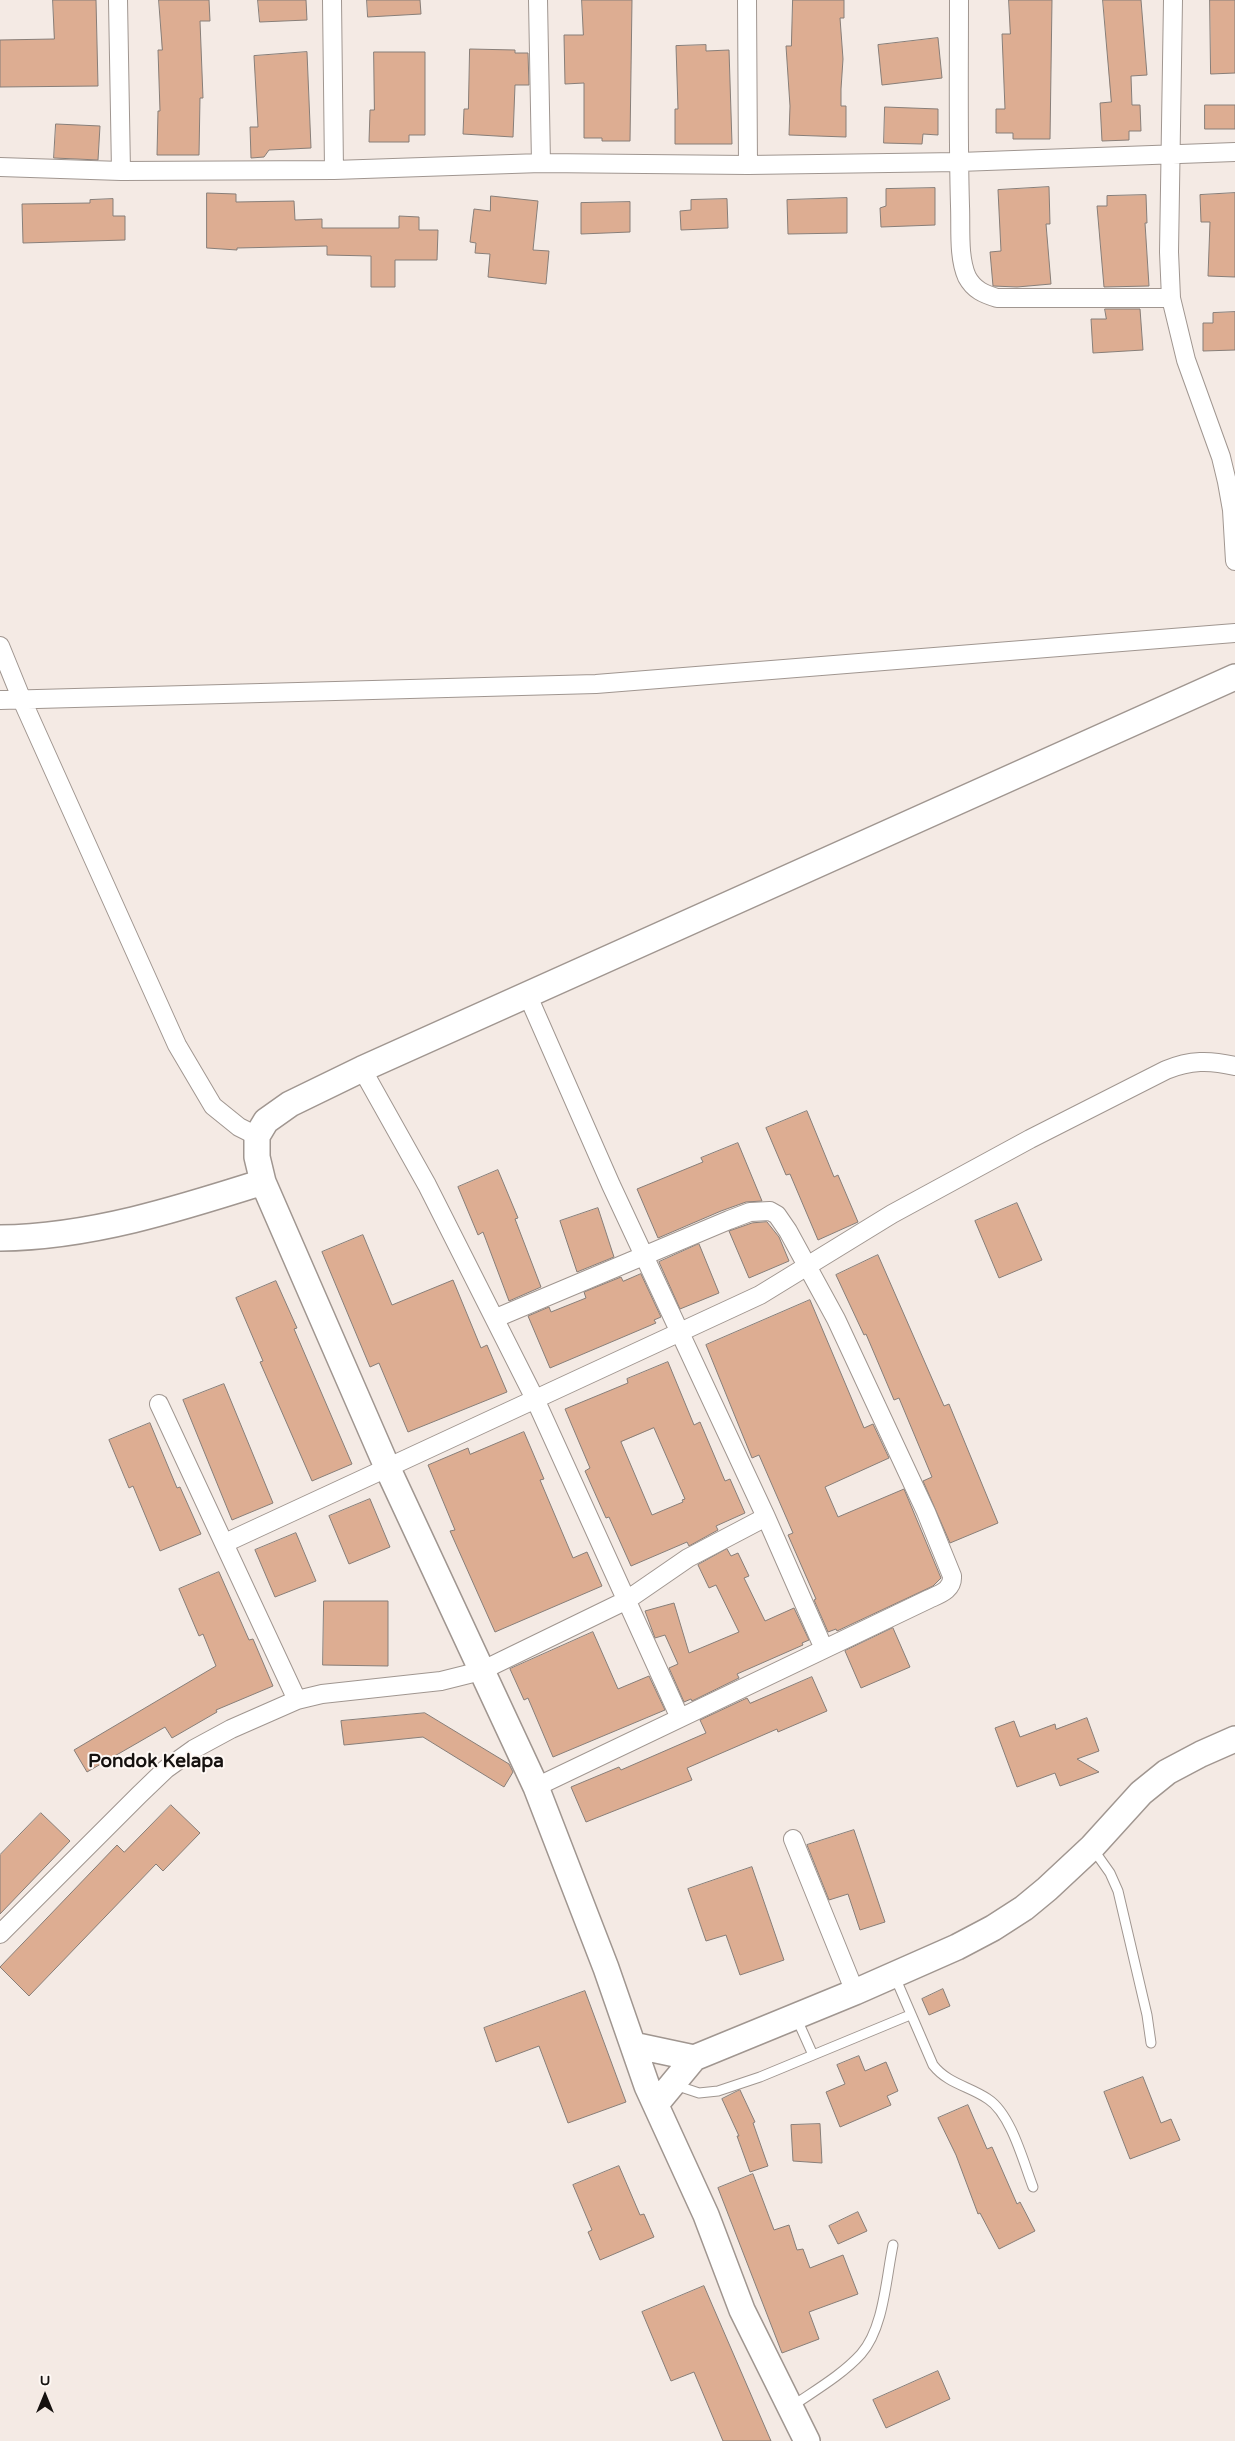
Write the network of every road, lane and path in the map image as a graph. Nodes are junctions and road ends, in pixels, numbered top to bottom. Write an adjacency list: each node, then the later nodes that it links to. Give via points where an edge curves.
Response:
1 (118, 0): 14 (street)
2 (332, 0): 13 (street)
3 (538, 0): 10 (street)
4 (747, 0): 11 (street)
5 (958, 0): 9 (street)
6 (1173, 0): 8 (street)
7 (1235, 152): 8 (street)
8 (1172, 153): 9 (street); 15 (street, via 1169,252)
9 (959, 162): 11 (street); 15 (street, via 964,268 979,292 997,298)
10 (541, 164): 11 (street); 13 (street)
11 (748, 164)
12 (0, 167): 14 (street)
13 (334, 170): 14 (street)
14 (121, 171)
15 (1172, 298): 16 (street, via 1186,360 1223,466 1232,510)
16 (1235, 561)
17 (1235, 633): 21 (street, via 596,684)
18 (0, 646): 21 (street)
19 (1235, 677): 22 (street)
20 (0, 700): 21 (street)
21 (22, 700): 25 (street, via 177,1045 213,1106 238,1127)
22 (528, 996): 24 (street); 28 (street)
23 (1235, 1066): 29 (street, via 1198,1061 1166,1070 909,1205)
24 (362, 1069): 25 (street, via 273,1114); 30 (street)
25 (257, 1136): 26 (street, via 257,1157)
26 (263, 1182): 27 (street, via 198,1203 92,1229); 34 (street)
27 (0, 1238)
28 (643, 1255): 29 (street, via 743,1214 766,1210 774,1212 783,1222); 30 (street); 31 (street)
29 (808, 1267): 31 (street, via 760,1295); 38 (street, via 836,1319 922,1503 952,1580 948,1588 929,1599)
30 (496, 1318): 32 (street)
31 (681, 1333): 32 (street); 35 (street)
32 (535, 1399): 34 (street); 37 (street)
33 (159, 1404): 36 (street)
34 (387, 1467): 36 (street); 39 (street)
35 (766, 1517): 37 (street, via 688,1558); 38 (street)
36 (225, 1543): 40 (street)
37 (627, 1600): 39 (street); 41 (street)
38 (824, 1649): 41 (street)
39 (481, 1672): 40 (street, via 440,1681 330,1693); 43 (street)
40 (297, 1700): 46 (street, via 194,1748 166,1769)
41 (680, 1718): 43 (street)
42 (1235, 1740): 45 (street, via 1167,1772 1141,1793)
43 (536, 1787): 52 (street)
44 (793, 1839): 48 (street)
45 (1092, 1846): 47 (street, via 1024,1908 957,1947); 51 (lane, via 1118,1891)
46 (0, 1934)
47 (894, 1974): 48 (street); 49 (lane)
48 (855, 1992): 50 (street)
49 (910, 2015): 53 (lane); 57 (lane, via 933,2065 942,2076 979,2093 997,2107 1006,2120)
50 (796, 2016): 53 (lane); 54 (street)
51 (1151, 2042)
52 (633, 2045): 54 (street); 56 (street)
53 (812, 2055): 55 (lane, via 760,2077 707,2094)
54 (694, 2058): 55 (street)
55 (673, 2084): 56 (street)
56 (656, 2104): 59 (street, via 706,2216 742,2310)
57 (1033, 2187)
58 (893, 2245): 59 (lane, via 872,2337 861,2354)
59 (789, 2409): 60 (street)
60 (807, 2441)

